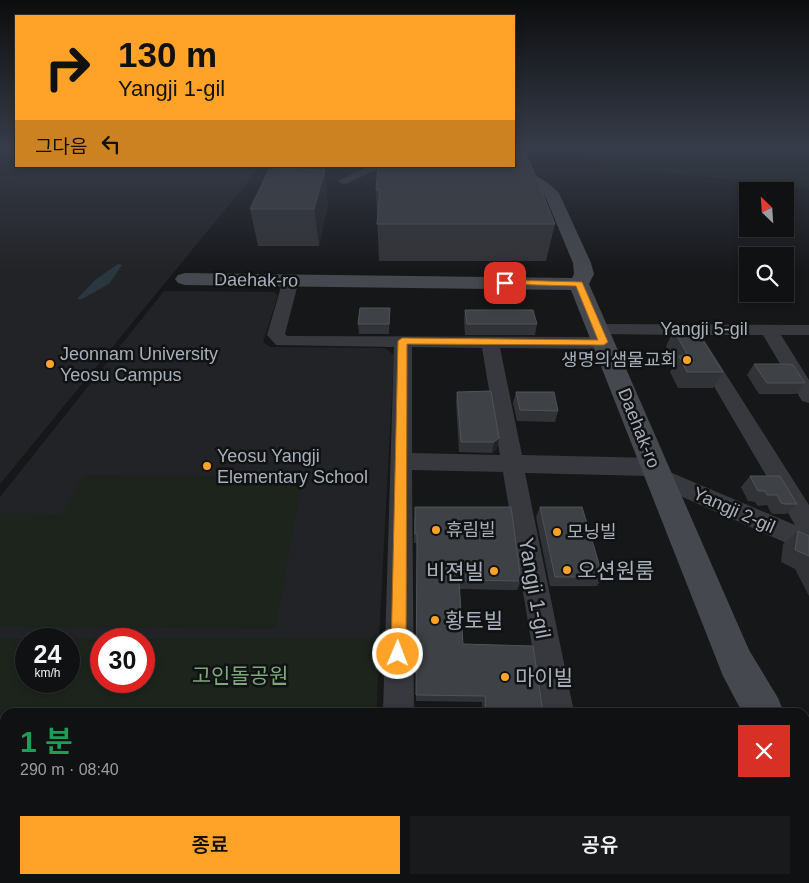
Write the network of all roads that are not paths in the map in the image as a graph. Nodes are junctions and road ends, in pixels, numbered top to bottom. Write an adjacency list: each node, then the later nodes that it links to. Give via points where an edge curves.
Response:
1 (547, 189): 4 (street, via 553,196 582,263 583,277)
2 (184, 279): 3 (street, Daehak-ro)
3 (291, 280): 4 (street, Daehak-ro); 9 (street, via 276,335 279,339)
4 (579, 284): 8 (street, Daehak-ro)
5 (689, 329): 6 (street, Yangji 5-gil); 8 (street, Yangji 5-gil); 15 (street)
6 (769, 330): 7 (street, Yangji 5-gil); 11 (street)
7 (809, 330)
8 (601, 336): 10 (street); 14 (street, Daehak-ro)
9 (402, 341): 10 (street); 12 (street)
10 (490, 342): 13 (street, Yangji 1-gil)
11 (809, 396)
12 (401, 461): 13 (street); 17 (street)
13 (512, 464): 14 (street); 18 (street, Yangji 1-gil)
14 (657, 472): 16 (street, Yangji 2-gil); 19 (street, Daehak-ro, via 736,662)
15 (809, 526)
16 (809, 542)
17 (398, 708)
18 (557, 708)
19 (762, 708)

